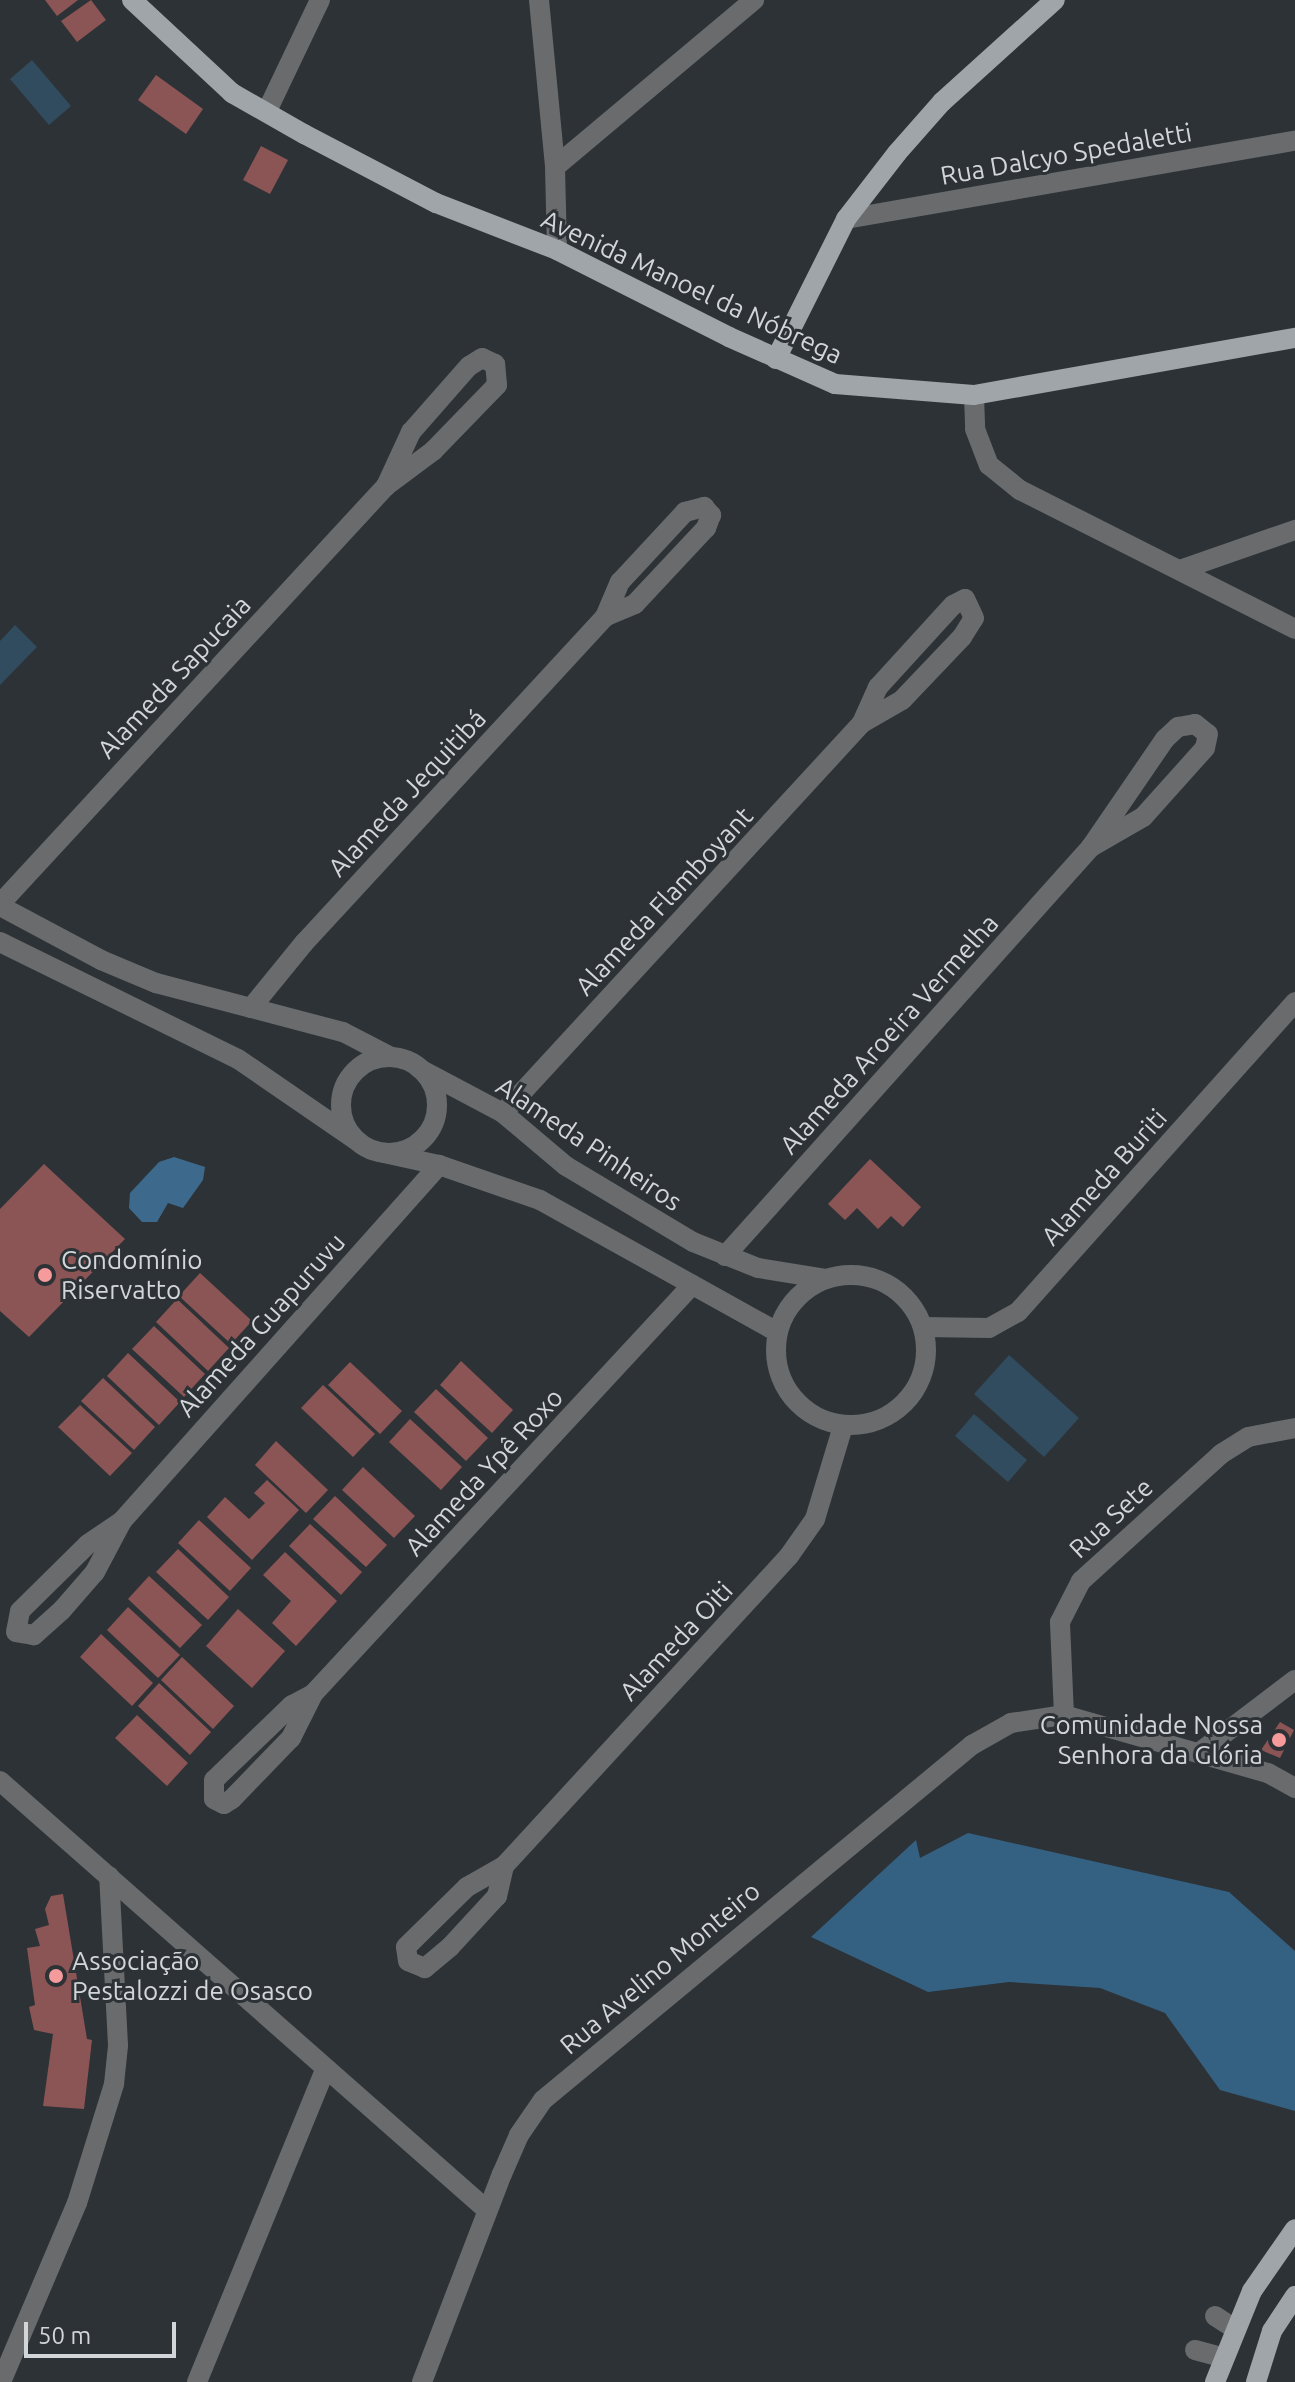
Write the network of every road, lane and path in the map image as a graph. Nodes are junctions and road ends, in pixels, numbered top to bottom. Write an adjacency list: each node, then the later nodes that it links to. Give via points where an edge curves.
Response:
1 (132, 0): 6 (main road, Avenida Manoel da Nóbrega, via 232,93)
2 (320, 0): 6 (street)
3 (539, 0): 8 (street)
4 (754, 0): 8 (street)
5 (1055, 0): 9 (main road, via 942,102)
6 (267, 111): 10 (main road, Avenida Manoel da Nóbrega, via 436,203)
7 (1295, 141): 9 (street, Rua Dalcyo Spedaletti)
8 (555, 167): 10 (street)
9 (846, 219): 12 (main road)
10 (557, 250): 12 (main road, Avenida Manoel da Nóbrega)
11 (1295, 338): 13 (main road, Avenida Manoel da Nóbrega)
12 (776, 359): 13 (main road, Avenida Manoel da Nóbrega, via 835,384)
13 (974, 395): 16 (street, via 975,429 989,465 1020,490)
14 (386, 486): 14 (street, Alameda Sapucaia, via 433,451 497,385 499,373 490,359 469,366 411,432); 21 (street, Alameda Sapucaia)
15 (1295, 530): 16 (street)
16 (1180, 570): 18 (street)
17 (605, 617): 17 (street, Alameda Jequitibá, via 635,604 706,528 711,515 704,507 685,512 620,582); 24 (street, Alameda Jequitibá, via 304,943)
18 (1295, 629)
19 (862, 723): 19 (street, Alameda Flamboyant, via 902,700 962,637 974,618 965,599 953,605 878,687); 27 (street, Alameda Flamboyant)
20 (1091, 847): 20 (street, Alameda Aroeira Vermelha, via 1143,817 1205,748 1208,734 1195,724 1178,727 1165,739); 31 (street, Alameda Aroeira Vermelha)
21 (0, 905): 24 (street, via 101,960 156,983)
22 (0, 942): 28 (street, via 238,1059)
23 (1295, 1002): 34 (street, Alameda Buriti, via 1018,1312 989,1328)
24 (251, 1008): 25 (street, via 343,1032)
25 (391, 1057): 26 (street); 28 (street, via 360,1067 348,1079 341,1111)
26 (420, 1069): 27 (street, Alameda Pinheiros); 29 (street, via 435,1094 433,1124 413,1147)
27 (503, 1113): 31 (street, Alameda Pinheiros, via 566,1166 669,1229)
28 (356, 1140): 29 (street)
29 (384, 1153): 30 (street)
30 (439, 1165): 33 (street, via 540,1200); 38 (street, Alameda Guapuruvu)
31 (725, 1256): 32 (street, Alameda Pinheiros, via 758,1268)
32 (825, 1279): 34 (street, via 849,1274 884,1283 912,1306); 35 (street, via 787,1309)
33 (692, 1285): 35 (street); 40 (street, Alameda Ypê Roxo)
34 (923, 1327): 36 (street, via 922,1377 910,1398 891,1415)
35 (777, 1332): 36 (street, via 775,1358 782,1383 797,1404 818,1419)
36 (843, 1426): 45 (street, Alameda Oiti, via 823,1500 804,1538)
37 (1295, 1428): 41 (street, Rua Sete, via 1248,1437 1221,1454 1081,1581 1060,1622)
38 (122, 1521): 38 (street, Alameda Guapuruvu, via 88,1544 20,1611 16,1632 34,1635 62,1610 95,1572)
39 (1295, 1680): 42 (street)
40 (313, 1694): 40 (street, Alameda Ypê Roxo, via 292,1705 214,1780 214,1799 224,1804 243,1789 291,1738)
41 (1064, 1715): 42 (street); 48 (street, Rua Avelino Monteiro, via 1011,1723 972,1745 555,2088 519,2135)
42 (1200, 1752): 44 (street, via 1268,1773)
43 (0, 1781): 46 (street)
44 (1295, 1788)
45 (504, 1866): 45 (street, Alameda Oiti, via 467,1887 406,1947 408,1961 425,1968 450,1947 497,1896)
46 (109, 1876): 47 (street); 55 (street, via 118,2045 114,2084 77,2203)
47 (325, 2070): 48 (street); 56 (street)
48 (487, 2210): 57 (street, Rua Avelino Monteiro)
49 (1295, 2229): 52 (main road, via 1252,2291)
50 (1295, 2296): 59 (main road, via 1272,2331)
51 (1215, 2316): 52 (street)
52 (1235, 2329): 54 (main road)
53 (1195, 2350): 54 (street)
54 (1224, 2358): 58 (main road)
55 (1, 2382)
56 (197, 2382)
57 (422, 2382)
58 (1215, 2382)
59 (1256, 2382)

